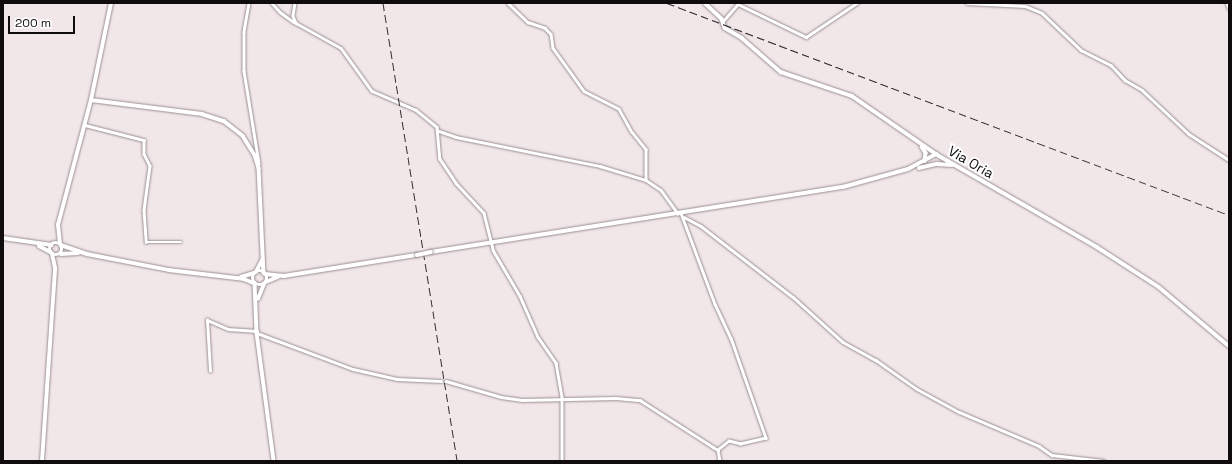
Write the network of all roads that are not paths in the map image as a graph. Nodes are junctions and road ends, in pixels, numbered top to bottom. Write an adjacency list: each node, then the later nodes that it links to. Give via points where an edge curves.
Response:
1 (111, 3): 14 (main road)
2 (249, 3): 23 (street, via 244,32 244,71)
3 (272, 3): 13 (street, via 284,16)
4 (295, 3): 13 (street)
5 (508, 3): 25 (street, via 528,22 545,28 551,34 553,48 584,91 619,109 632,132 646,149)
6 (705, 3): 12 (main road, Via Oria)
7 (857, 3): 12 (street, via 806,37 738,4)
8 (967, 3): 10 (street)
9 (1227, 3): 11 (street)
10 (1025, 4): 19 (street, via 1045,16 1081,50 1111,65 1184,130)
11 (1229, 8)
12 (723, 21): 17 (main road, Via Oria, via 726,28 742,38 781,72 847,94)
13 (295, 22): 16 (street, via 339,46 372,90 416,110)
14 (91, 100): 15 (main road); 23 (main road, via 179,109 212,116 243,136 255,155)
15 (85, 125): 28 (main road, via 76,151); 30 (street, via 144,140 144,154 150,166 144,210 146,242)
16 (439, 131): 25 (street, via 456,137 540,152); 31 (street, via 440,159 456,183 484,213)
17 (919, 143): 18 (main road, Via Oria); 20 (main road, via 926,156)
18 (937, 155): 20 (main road); 21 (main road); 22 (main road, Via Oria)
19 (1229, 160)
20 (921, 165): 24 (main road)
21 (930, 165): 22 (main road); 24 (main road)
22 (955, 166): 48 (main road, Via Oria, via 1091,244 1153,283)
23 (259, 168): 38 (main road)
24 (888, 176): 26 (main road, via 843,187)
25 (646, 180): 26 (street, via 661,190)
26 (680, 213): 27 (street); 31 (main road)
27 (684, 217): 53 (street, via 766,438 741,444 729,441); 58 (street, via 700,226 793,298 842,342 876,360 917,389 959,412 1039,446 1052,455)
28 (58, 232): 33 (main road); 34 (main road)
29 (3, 238): 32 (main road)
30 (181, 242)
31 (493, 242): 42 (main road, bridge); 52 (street, via 493,250 520,296 538,338 556,363)
32 (32, 244): 33 (main road); 35 (main road)
33 (53, 244): 34 (main road); 35 (main road)
34 (61, 245): 36 (main road); 37 (main road)
35 (52, 253): 36 (main road); 39 (main road)
36 (60, 254): 37 (main road); 39 (main road)
37 (87, 254): 43 (main road, via 194,275)
38 (263, 257): 40 (main road); 41 (main road)
39 (55, 268): 54 (main road)
40 (255, 273): 41 (main road); 43 (main road); 44 (main road)
41 (264, 273): 42 (main road); 45 (main road)
42 (284, 276): 45 (main road)
43 (234, 278): 44 (main road)
44 (255, 283): 45 (main road); 46 (main road)
45 (264, 283): 46 (main road)
46 (257, 304): 47 (main road)
47 (257, 332): 49 (street, via 228,329 207,320); 50 (street, via 353,369 398,380); 55 (main road)
48 (1229, 346)
49 (210, 371)
50 (441, 381)
51 (446, 381): 52 (street, via 508,398)
52 (562, 398): 53 (street, via 640,400); 56 (street)
53 (718, 450): 57 (street)
54 (42, 461)
55 (274, 461)
56 (562, 461)
57 (720, 461)
58 (1104, 461)

